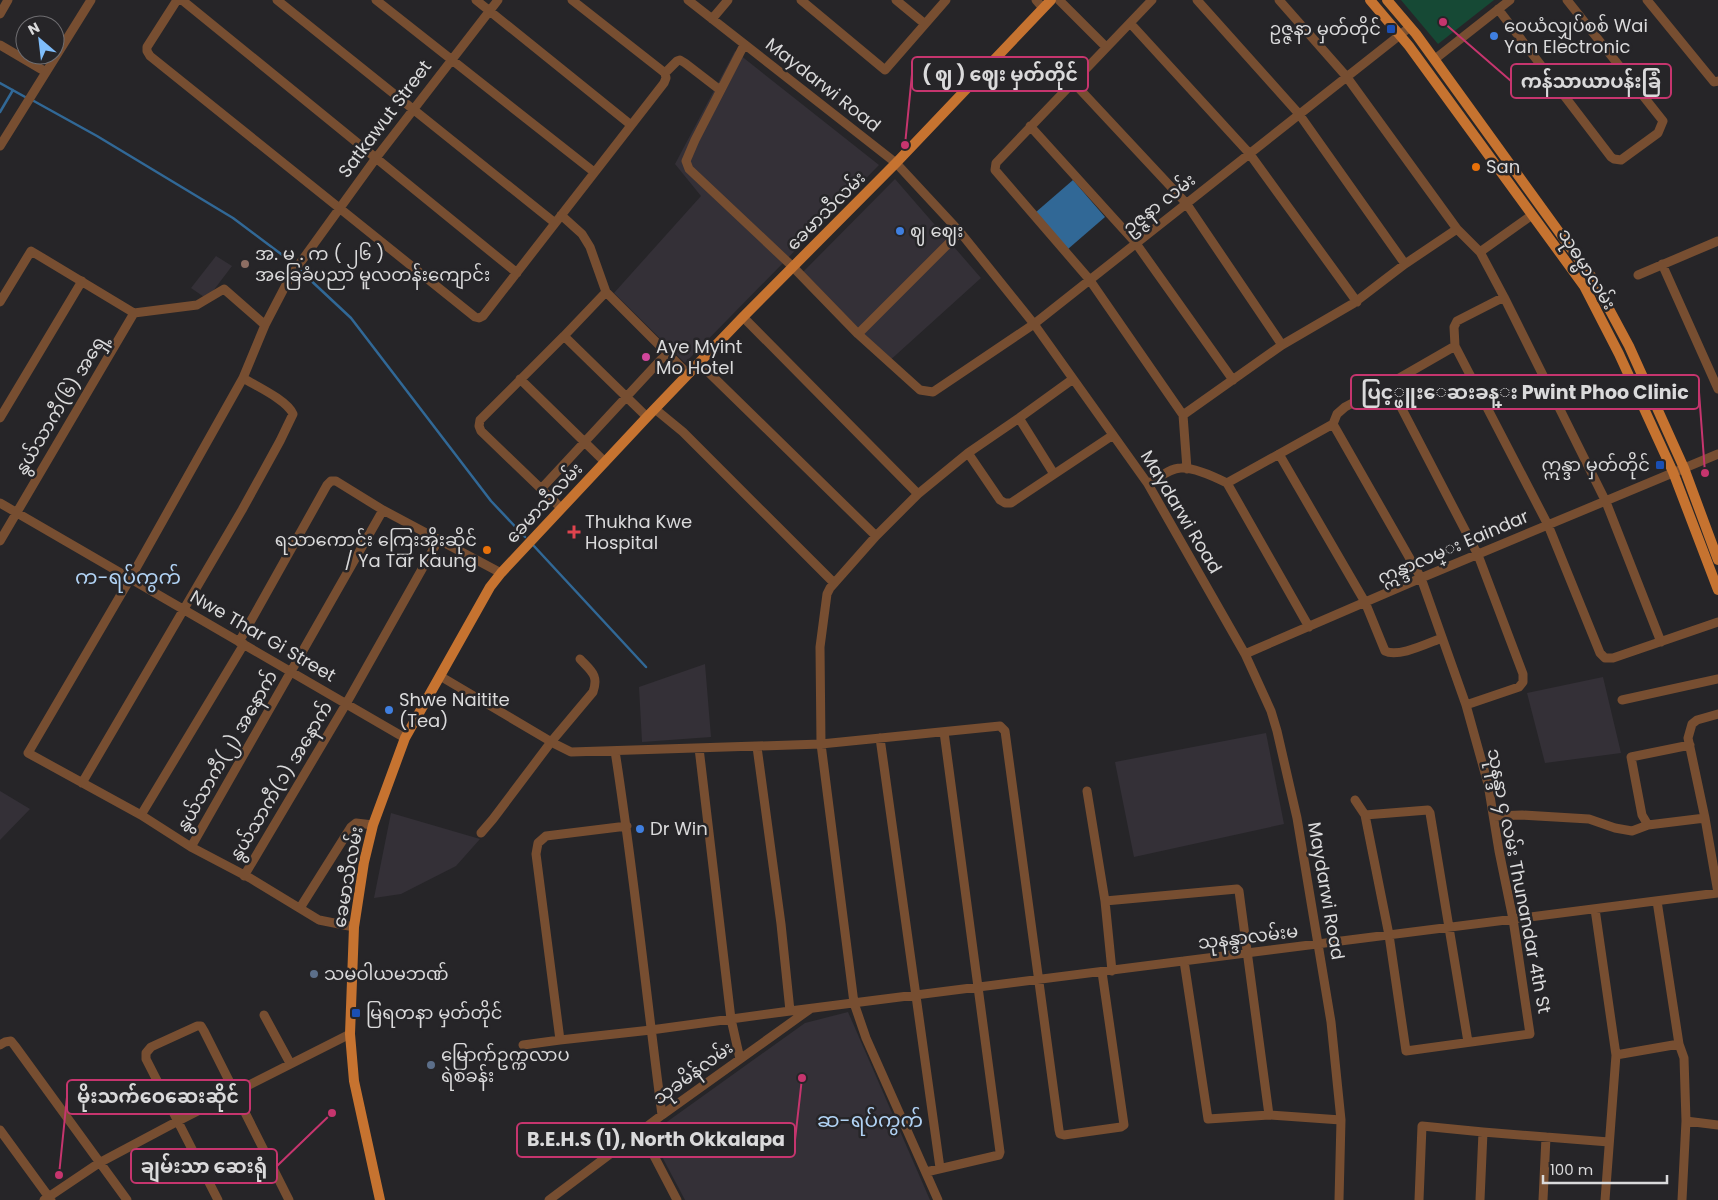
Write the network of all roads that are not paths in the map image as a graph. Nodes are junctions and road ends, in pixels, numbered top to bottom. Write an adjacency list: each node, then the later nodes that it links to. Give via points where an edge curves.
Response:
1 (8, 0): 27 (street)
2 (91, 0): 38 (street)
3 (177, 0): 54 (street, via 148,47 150,56)
4 (182, 0): 50 (street)
5 (277, 0): 44 (street)
6 (376, 0): 37 (street)
7 (476, 0): 26 (street)
8 (498, 0): 26 (street, Satkawut Street)
9 (572, 0): 39 (street)
10 (688, 0): 28 (street, Maydarwi Road)
11 (728, 0): 28 (street)
12 (801, 0): 30 (street, via 885,70)
13 (896, 0): 30 (street)
14 (946, 0): 30 (street)
15 (1058, 0): 35 (street)
16 (1152, 0): 29 (street)
17 (1197, 0): 45 (street)
18 (1279, 0): 40 (street)
19 (1370, 0): 32 (main road, သုဓမ္မာလမ်း)
20 (1387, 0): 31 (main road, သုဓမ္မာလမ်း)
21 (1510, 0): 25 (street)
22 (1567, 0): 25 (street, via 1663,121 1658,133 1620,160 1611,157)
23 (1647, 0): 41 (street, via 1714,82)
24 (1044, 2): 51 (main road, ခေမာသီလမ်း)
25 (1498, 9): 36 (street)
26 (490, 11): 37 (street, Satkawut Street); 46 (street)
27 (0, 14)
28 (712, 18): 34 (street, Maydarwi Road)
29 (1130, 23): 35 (street); 49 (street)
30 (925, 24)
31 (1410, 27): 32 (street, ဥဇ္ဇနာ လမ်း); 36 (main road, သုဓမ္မာလမ်း)
32 (1400, 35): 40 (street, ဥဇ္ဇနာ လမ်း); 56 (main road, သုဓမ္မာလမ်း)
33 (0, 45): 38 (street)
34 (744, 45): 43 (street); 51 (street, Maydarwi Road)
35 (1106, 47): 42 (street)
36 (1435, 59): 104 (main road, သုဓမ္မာလမ်း, via 1593,279 1630,346)
37 (450, 60): 44 (street, Satkawut Street); 52 (street)
38 (46, 72): 48 (street)
39 (665, 72): 43 (street, via 680,60); 46 (street, via 664,83)
40 (1346, 76): 45 (street, ဥဇ္ဇနာ လမ်း); 58 (street)
41 (1718, 81)
42 (1073, 82): 47 (street); 53 (street)
43 (720, 90): 65 (street, via 695,140 687,165)
44 (413, 109): 50 (street, Satkawut Street); 57 (street)
45 (1299, 114): 49 (street, ဥဇ္ဇနာ လမ်း); 63 (street)
46 (631, 125): 52 (street)
47 (1030, 126): 60 (street); 68 (street, via 996,163 995,170)
48 (0, 146)
49 (1249, 153): 53 (street, ဥဇ္ဇနာ လမ်း); 73 (street)
50 (376, 158): 54 (street, Satkawut Street); 66 (street)
51 (896, 163): 59 (street, Maydarwi Road); 65 (main road, ခေမာသီလမ်း)
52 (594, 172): 55 (street)
53 (1186, 203): 60 (street, ဥဇ္ဇနာ လမ်း); 80 (street)
54 (338, 209): 66 (street, via 475,317 483,316); 77 (street, Satkawut Street, via 290,277)
55 (561, 215): 57 (street); 70 (street, via 582,234 590,247)
56 (1532, 215): 62 (street); 106 (main road, သုဓမ္မာလမ်း, via 1584,286)
57 (555, 223): 66 (street)
58 (1456, 229): 62 (street); 63 (street)
59 (960, 232): 76 (street, Maydarwi Road); 78 (street)
60 (1135, 242): 68 (street, ဥဇ္ဇနာ လမ်း); 88 (street)
61 (1718, 242): 64 (street)
62 (1480, 252): 71 (street)
63 (1405, 264): 73 (street)
64 (1662, 264): 67 (street); 90 (street)
65 (793, 267): 75 (main road, ခေမာသီလမ်း); 78 (street)
66 (517, 273)
67 (1638, 274)
68 (1089, 279): 76 (street, ဥဇ္ဇနာ လမ်း); 93 (street)
69 (82, 281): 72 (street, via 31,251); 74 (street); 95 (street)
70 (606, 292): 79 (street); 82 (street)
71 (1504, 297): 81 (street, via 1457,321 1454,327); 112 (street)
72 (0, 302)
73 (1356, 302): 80 (street)
74 (134, 313): 77 (street, via 197,305 224,289); 116 (street, နွယ်သာကီ(၆) အရှေ့)
75 (743, 317): 83 (main road, ခေမာသီလမ်း); 111 (street)
76 (1034, 324): 78 (street, ဥဇ္ဇနာ လမ်း, via 933,392 920,390); 87 (street, Maydarwi Road)
77 (265, 325): 85 (street, Satkawut Street)
78 (858, 334)
79 (564, 336): 86 (street); 91 (street)
80 (1282, 345): 88 (street)
81 (1455, 346): 89 (street); 117 (street)
82 (667, 353): 84 (street); 91 (street)
83 (699, 363): 84 (main road, ခေမာသီလမ်း); 118 (street)
84 (688, 374): 92 (main road, ခေမာသီလမ်း)
85 (243, 378): 125 (street, Satkawut Street); 129 (street, via 275,397 293,414)
86 (520, 379): 99 (street); 110 (street, via 480,420 479,426 480,431)
87 (1073, 379): 96 (street); 98 (street, Maydarwi Road)
88 (1233, 380): 93 (street)
89 (1389, 384): 97 (street, via 1345,407); 121 (street)
90 (1718, 389)
91 (626, 397): 94 (street); 99 (street)
92 (655, 409): 94 (main road, ခေမာသီလမ်း); 126 (street, via 683,432)
93 (1183, 415): 105 (street)
94 (646, 417): 103 (main road, ခေမာသီလမ်း)
95 (0, 418)
96 (1019, 418): 100 (street); 107 (street)
97 (1333, 424): 101 (street); 124 (street, သုနန္ဒာ ၄ လမ်း Thunandar 4th St)
98 (1113, 435): 107 (street); 109 (street, Maydarwi Road)
99 (584, 442): 103 (street); 110 (street)
100 (968, 453): 107 (street, via 1005,503 1011,503); 111 (street)
101 (1279, 454): 108 (street); 128 (street)
102 (1718, 454): 104 (street, ဣန္ဒာလမ္း Eaindar)
103 (605, 462): 114 (main road, ခေမာသီလမ်း)
104 (1684, 468): 106 (street, ဣန္ဒာလမ္း Eaindar); 122 (main road, သုဓမ္မာလမ်း)
105 (1187, 469): 108 (street); 109 (street, via 1171,471)
106 (1674, 472): 112 (street, ဣန္ဒာလမ္း Eaindar); 127 (main road, သုဓမ္မာလမ်း)
107 (1054, 474)
108 (1227, 483): 131 (street)
109 (1148, 484): 135 (street, Maydarwi Road)
110 (540, 489): 114 (street)
111 (918, 494): 118 (street)
112 (1606, 502): 117 (street, ဣန္ဒာလမ္း Eaindar); 133 (street)
113 (0, 503): 116 (street, Nwe Thar Gi Street)
114 (562, 508): 123 (main road, ခေမာသီလမ်း)
115 (383, 510): 119 (street); 134 (street, via 331,481); 137 (street, နွယ်သာကီ(၂) အနောက်)
116 (15, 513): 120 (street, နွယ်သာကီ(၆) အရှေ့); 125 (street, Nwe Thar Gi Street)
117 (1548, 526): 121 (street, ဣန္ဒာလမ္း Eaindar); 133 (street, via 1604,658)
118 (876, 536): 126 (street)
119 (439, 539): 123 (street); 141 (street, နွယ်သာကီ(၁) အနောက်)
120 (0, 541)
121 (1478, 555): 124 (street, ဣန္ဒာလမ္း Eaindar); 142 (street, via 1524,674 1519,687)
122 (1718, 560)
123 (502, 573): 138 (main road, ခေမာသီလမ်း, via 490,587)
124 (1421, 578): 128 (street, ဣန္ဒာလမ္း Eaindar); 132 (street, သုနန္ဒာ ၄ လမ်း Thunandar 4th St)
125 (130, 579): 129 (street, Nwe Thar Gi Street); 153 (street, Satkawut Street, via 28,753)
126 (834, 583): 148 (street, via 827,594 820,647)
127 (1718, 590)
128 (1365, 602): 131 (street, ဣန္ဒာလမ္း Eaindar); 132 (street, via 1388,652 1399,653)
129 (184, 610): 134 (street, Nwe Thar Gi Street); 153 (street)
130 (1718, 622): 133 (street)
131 (1308, 627): 135 (street, ဣန္ဒာလမ္း Eaindar)
132 (1442, 638): 142 (street, သုနန္ဒာ ၄ လမ်း Thunandar 4th St)
133 (1661, 642)
134 (242, 643): 137 (street, Nwe Thar Gi Street); 156 (street)
135 (1245, 654): 175 (street, Maydarwi Road, via 1277,732)
136 (580, 659): 147 (street, via 594,674 596,686)
137 (292, 672): 141 (street, Nwe Thar Gi Street); 164 (street, နွယ်သာကီ(၂) အနောက်)
138 (440, 676): 145 (main road, ခေမာသီလမ်း); 147 (street)
139 (1718, 679): 140 (street)
140 (1622, 700)
141 (346, 704): 145 (street, Nwe Thar Gi Street); 165 (street, နွယ်သာကီ(၁) အနောက်)
142 (1466, 705): 158 (street, သုနန္ဒာ ၄ လမ်း Thunandar 4th St)
143 (1718, 714): 149 (street, via 1692,724 1688,738)
144 (944, 732): 146 (street); 180 (street, via 1000,726 1005,731); 181 (street)
145 (405, 738): 160 (main road, ခေမာသီလမ်း)
146 (880, 738): 148 (street); 182 (street)
147 (553, 743): 152 (street, via 571,752); 163 (street)
148 (820, 744): 150 (street); 183 (street)
149 (1690, 745): 159 (street); 161 (street, via 1631,757 1642,814)
150 (757, 747): 151 (street); 185 (street)
151 (699, 748): 152 (street); 187 (street)
152 (615, 750): 162 (street)
153 (82, 784): 156 (street)
154 (1087, 791): 167 (street)
155 (1355, 800): 157 (street)
156 (141, 815): 164 (street)
157 (1365, 815): 173 (street, via 1428,810); 174 (street)
158 (1494, 816): 161 (street, via 1589,819 1632,831); 171 (street, သုနန္ဒာ ၄ လမ်း Thunandar 4th St)
159 (1706, 818): 161 (street); 166 (street)
160 (373, 825): 169 (street, via 356,823 351,827); 172 (main road, ခေမာသီလမ်း)
161 (1648, 825)
162 (627, 826): 188 (street); 190 (street, via 546,836 538,843 536,854)
163 (481, 832)
164 (191, 847): 165 (street)
165 (244, 876): 169 (street)
166 (1718, 893): 168 (street, သုနန္ဒာလမ်းမ)
167 (1105, 901): 176 (street, via 1237,889 1241,893); 178 (street)
168 (1657, 901): 170 (street, သုနန္ဒာလမ်းမ); 192 (street)
169 (300, 908): 172 (street, via 315,918)
170 (1595, 909): 171 (street, သုနန္ဒာလမ်းမ); 195 (street)
171 (1513, 920): 173 (street, သုနန္ဒာလမ်းမ); 191 (street, သုနန္ဒာ ၄ လမ်း Thunandar 4th St, via 1530,1034)
172 (354, 928): 189 (main road, ခေမာသီလမ်း)
173 (1449, 928): 174 (street, သုနန္ဒာလမ်းမ); 191 (street)
174 (1389, 935): 175 (street, သုနန္ဒာလမ်းမ); 191 (street, via 1406,1051)
175 (1318, 944): 176 (street, သုနန္ဒာလမ်းမ); 201 (street, Maydarwi Road)
176 (1246, 954): 177 (street, သုနန္ဒာလမ်းမ); 200 (street)
177 (1184, 961): 178 (street, သုနန္ဒာလမ်းမ); 200 (street, via 1208,1119)
178 (1112, 971): 179 (street, သုနန္ဒာလမ်းမ)
179 (1102, 972): 180 (street, သုနန္ဒာလမ်းမ); 180 (street, via 1124,1125 1064,1135 1060,1134)
180 (1039, 980): 181 (street, သုနန္ဒာလမ်းမ)
181 (979, 988): 182 (street, သုနန္ဒာလမ်းမ); 211 (street, via 1000,1154)
182 (915, 996): 183 (street, သုနန္ဒာလမ်းမ); 211 (street)
183 (854, 1003): 184 (street, သုနန္ဒာလမ်းမ); 212 (street, via 866,1038)
184 (810, 1009): 185 (street, သုနန္ဒာလမ်းမ); 196 (street, သုခမိန်လမ်း)
185 (790, 1011): 187 (street, သုနန္ဒာလမ်းမ)
186 (264, 1015): 197 (street)
187 (731, 1019): 188 (street, သုနန္ဒာလမ်းမ); 196 (street)
188 (651, 1030): 190 (street, သုနန္ဒာလမ်းမ); 199 (street)
189 (350, 1034): 197 (street); 217 (main road, ခေမာသီလမ်း, via 354,1081)
190 (560, 1040): 193 (street, သုနန္ဒာလမ်းမ)
191 (1468, 1042)
192 (1679, 1044): 195 (street); 203 (street, via 1684,1058)
193 (523, 1045)
194 (0, 1046): 210 (street, via 11,1041)
195 (1616, 1055): 209 (street)
196 (740, 1059): 199 (street, သုခမိန်လမ်း)
197 (290, 1063): 198 (street)
198 (234, 1092): 202 (street); 202 (street, via 201,1026 151,1047 146,1052 146,1059); 216 (street)
199 (662, 1115): 206 (street, သုခမိန်လမ်း)
200 (1269, 1115): 201 (street)
201 (1342, 1120): 221 (street, Maydarwi Road)
202 (178, 1121): 210 (street); 215 (street)
203 (1686, 1121): 204 (street); 226 (street)
204 (1718, 1124)
205 (0, 1130): 213 (street)
206 (641, 1132): 218 (street, သုခမိန်လမ်း); 219 (street)
207 (1483, 1132): 208 (street); 222 (street, via 1422,1126); 223 (street)
208 (1546, 1137): 209 (street); 224 (street)
209 (1609, 1142): 225 (street)
210 (99, 1163): 213 (street); 214 (street)
211 (940, 1168): 212 (street)
212 (926, 1172): 220 (street)
213 (48, 1199)
214 (127, 1200)
215 (218, 1200)
216 (289, 1200)
217 (380, 1200)
218 (549, 1200)
219 (677, 1200)
220 (938, 1200)
221 (1340, 1200)
222 (1419, 1200)
223 (1480, 1200)
224 (1543, 1200)
225 (1605, 1200)
226 (1682, 1200)

